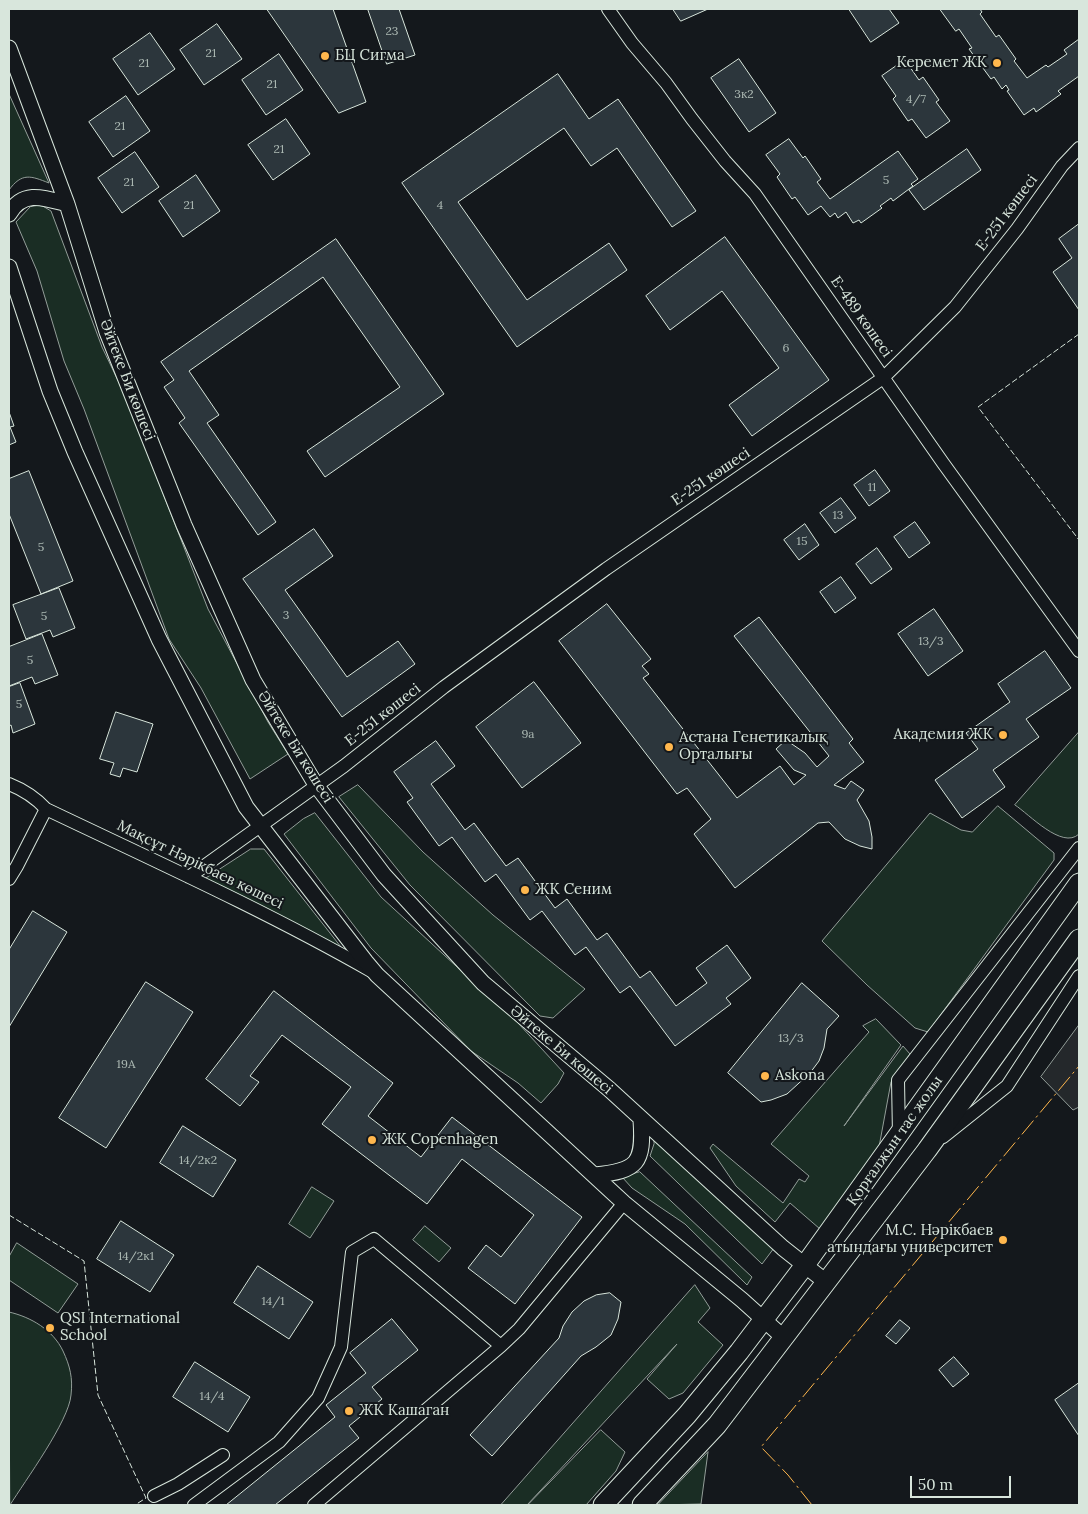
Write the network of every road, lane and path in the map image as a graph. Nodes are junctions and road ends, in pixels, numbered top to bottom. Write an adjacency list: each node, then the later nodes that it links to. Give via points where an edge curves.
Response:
1 (608, 9): 7 (street, Е-489 көшесі, via 714,147 755,194)
2 (9, 48): 4 (street, Әйтеке Би көшесі)
3 (1079, 148): 7 (street, Е-251 көшесі, via 955,307)
4 (67, 204): 5 (street, via 38,196 26,198); 10 (street, Әйтеке Би көшесі, via 107,332 184,525 253,680)
5 (9, 214)
6 (9, 267): 12 (street, via 75,452 159,639 246,807)
7 (883, 378): 8 (street, Е-489 көшесі); 10 (street, Е-251 көшесі, via 606,569)
8 (1079, 651)
9 (9, 784): 11 (street, Мақсұт Нәрікбаев көшесі, via 23,790)
10 (316, 785): 12 (street, Е-251 көшесі); 20 (street, Әйтеке Би көшесі, via 384,875 483,983)
11 (46, 809): 14 (street, Мақсұт Нәрікбаев көшесі); 15 (street)
12 (260, 826): 14 (street, Е-251 көшесі); 18 (street)
13 (1079, 848): 21 (street, via 898,1080)
14 (189, 877): 18 (street, Мақсұт Нәрікбаев көшесі, via 322,942)
15 (9, 879)
16 (1079, 883): 21 (main road, Қорғалжын тас жолы)
17 (1079, 939): 22 (main road, Қорғалжын тас жолы)
18 (378, 975): 23 (street)
19 (1079, 976): 22 (street, via 1007,1086)
20 (641, 1120): 23 (street, via 642,1150 632,1165 616,1173); 25 (street, Әйтеке Би көшесі)
21 (898, 1137): 25 (main road, Қорғалжын тас жолы)
22 (927, 1150): 26 (main road, Қорғалжын тас жолы)
23 (595, 1175): 24 (street)
24 (624, 1203): 27 (street); 29 (street)
25 (805, 1265): 26 (street, Әйтеке Би көшесі); 27 (main road, Қорғалжын тас жолы)
26 (826, 1282): 28 (main road, Қорғалжын тас жолы)
27 (764, 1319): 28 (street); 34 (main road, Қорғалжын тас жолы, via 687,1415)
28 (784, 1337): 35 (main road, Қорғалжын тас жолы, via 717,1425)
29 (501, 1346): 32 (street, via 374,1239 352,1252 341,1347 318,1398 279,1442); 33 (street)
30 (223, 1454): 31 (street)
31 (154, 1496)
32 (194, 1505)
33 (314, 1505)
34 (603, 1505)
35 (642, 1505)

